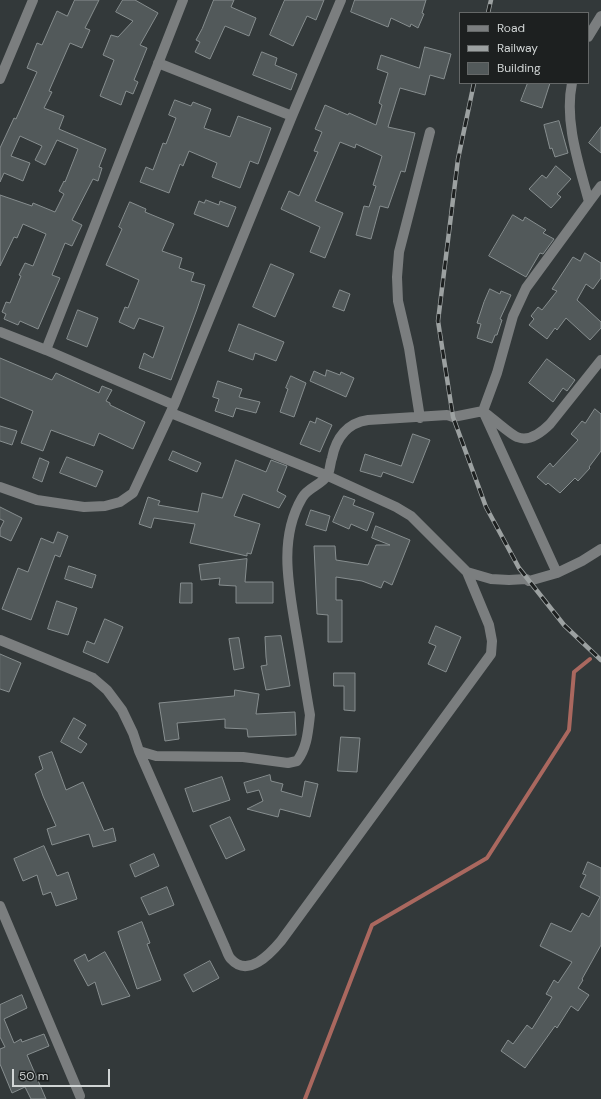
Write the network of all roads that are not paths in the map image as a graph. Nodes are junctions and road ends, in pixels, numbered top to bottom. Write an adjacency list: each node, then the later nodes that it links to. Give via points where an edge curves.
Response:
1 (33, 0): 7 (street)
2 (183, 0): 6 (street)
3 (341, 0): 9 (street)
4 (601, 16): 5 (street)
5 (589, 35)
6 (158, 64): 9 (street); 14 (street)
7 (0, 79)
8 (572, 84): 12 (street, via 570,112 573,139)
9 (292, 116): 16 (street)
10 (430, 132): 18 (street, via 399,252 397,277 398,301 409,348)
11 (601, 186): 12 (street)
12 (589, 202): 17 (street, via 526,288 513,316)
13 (0, 332): 14 (street)
14 (46, 350): 16 (street)
15 (601, 360): 17 (street, via 540,433 528,438 517,437)
16 (172, 409): 19 (street); 20 (street, via 133,493 120,502 84,507 60,504 37,500)
17 (483, 410): 18 (street, via 454,417 447,415); 23 (street)
18 (420, 418): 19 (street, via 358,421 334,446)
19 (328, 476): 22 (street, via 384,500 411,516); 25 (street, via 302,496 292,520 286,550 288,583 310,715 303,753 297,761 288,763 243,757 156,756)
20 (0, 487)
21 (601, 549): 23 (street)
22 (467, 572): 23 (street, via 492,578 529,581); 25 (street, via 488,625 492,641 491,654 281,941 259,962 247,966 239,965 231,959)
23 (557, 572)
24 (0, 640): 25 (street, via 93,678 107,690 122,710)
25 (139, 751)
26 (0, 906): 27 (street)
27 (80, 1096)

